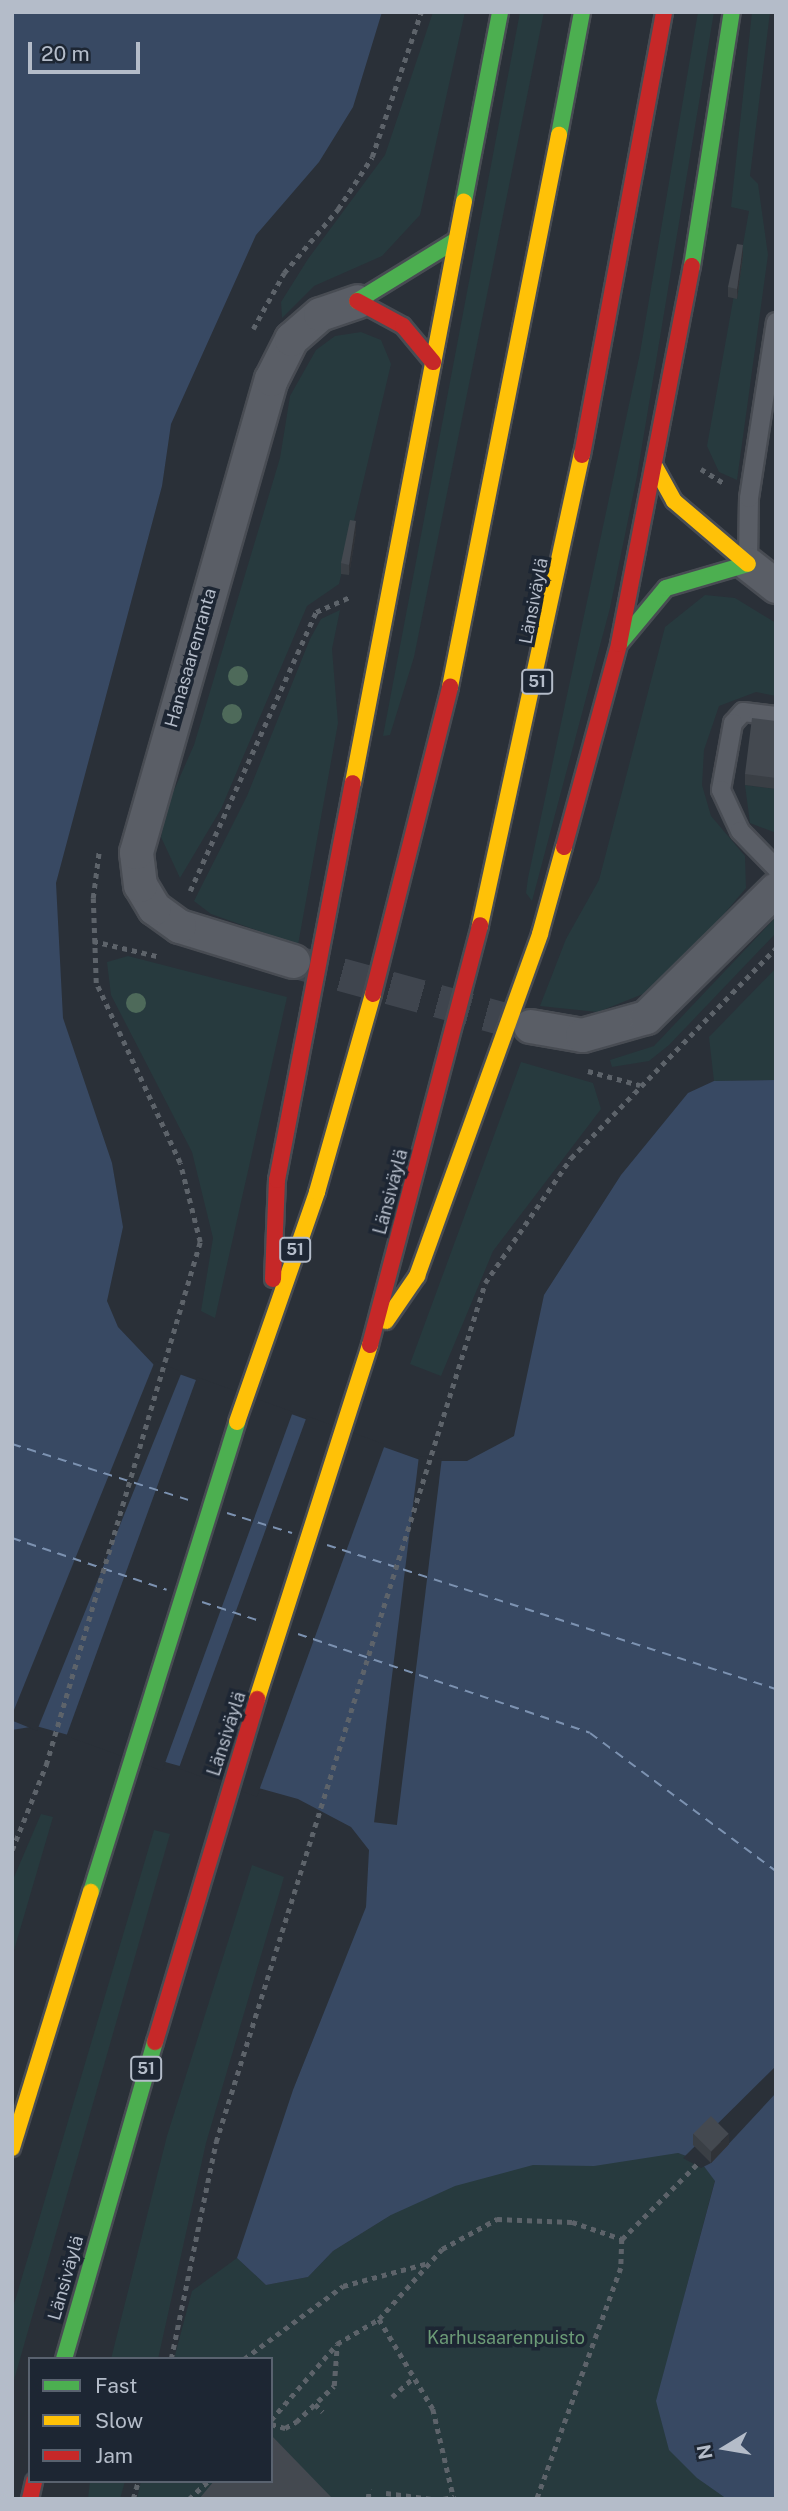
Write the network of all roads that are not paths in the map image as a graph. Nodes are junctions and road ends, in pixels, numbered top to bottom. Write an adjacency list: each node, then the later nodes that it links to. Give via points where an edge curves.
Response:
1 (500, 12): 5 (highway)
2 (582, 12): 18 (highway, 51, via 456,662 395,915 317,1192)
3 (664, 12): 19 (highway, Länsiväylä / 51, via 551,619 480,926)
4 (732, 12): 9 (highway)
5 (456, 240): 6 (highway); 8 (highway)
6 (357, 301): 8 (highway, via 403,326); 16 (street, Hanasaarenranta, via 320,314 291,339 267,392 136,852 140,886 154,908 179,926)
7 (776, 322): 10 (lane, via 749,498)
8 (433, 362): 18 (highway, via 277,1180)
9 (654, 466): 10 (highway, via 674,501); 12 (highway)
10 (748, 564): 11 (street); 12 (highway, via 666,588)
11 (776, 586)
12 (619, 643): 19 (highway, via 540,934 417,1276)
13 (776, 716): 14 (lane, via 743,712 733,723 721,790 740,831)
14 (776, 868)
15 (776, 889): 17 (street, via 646,1017 582,1035)
16 (293, 961)
17 (530, 1026)
18 (272, 1309): 20 (highway, 51)
19 (371, 1343): 21 (highway, Länsiväylä / 51, via 219,1820)
20 (12, 2148)
21 (65, 2357)

